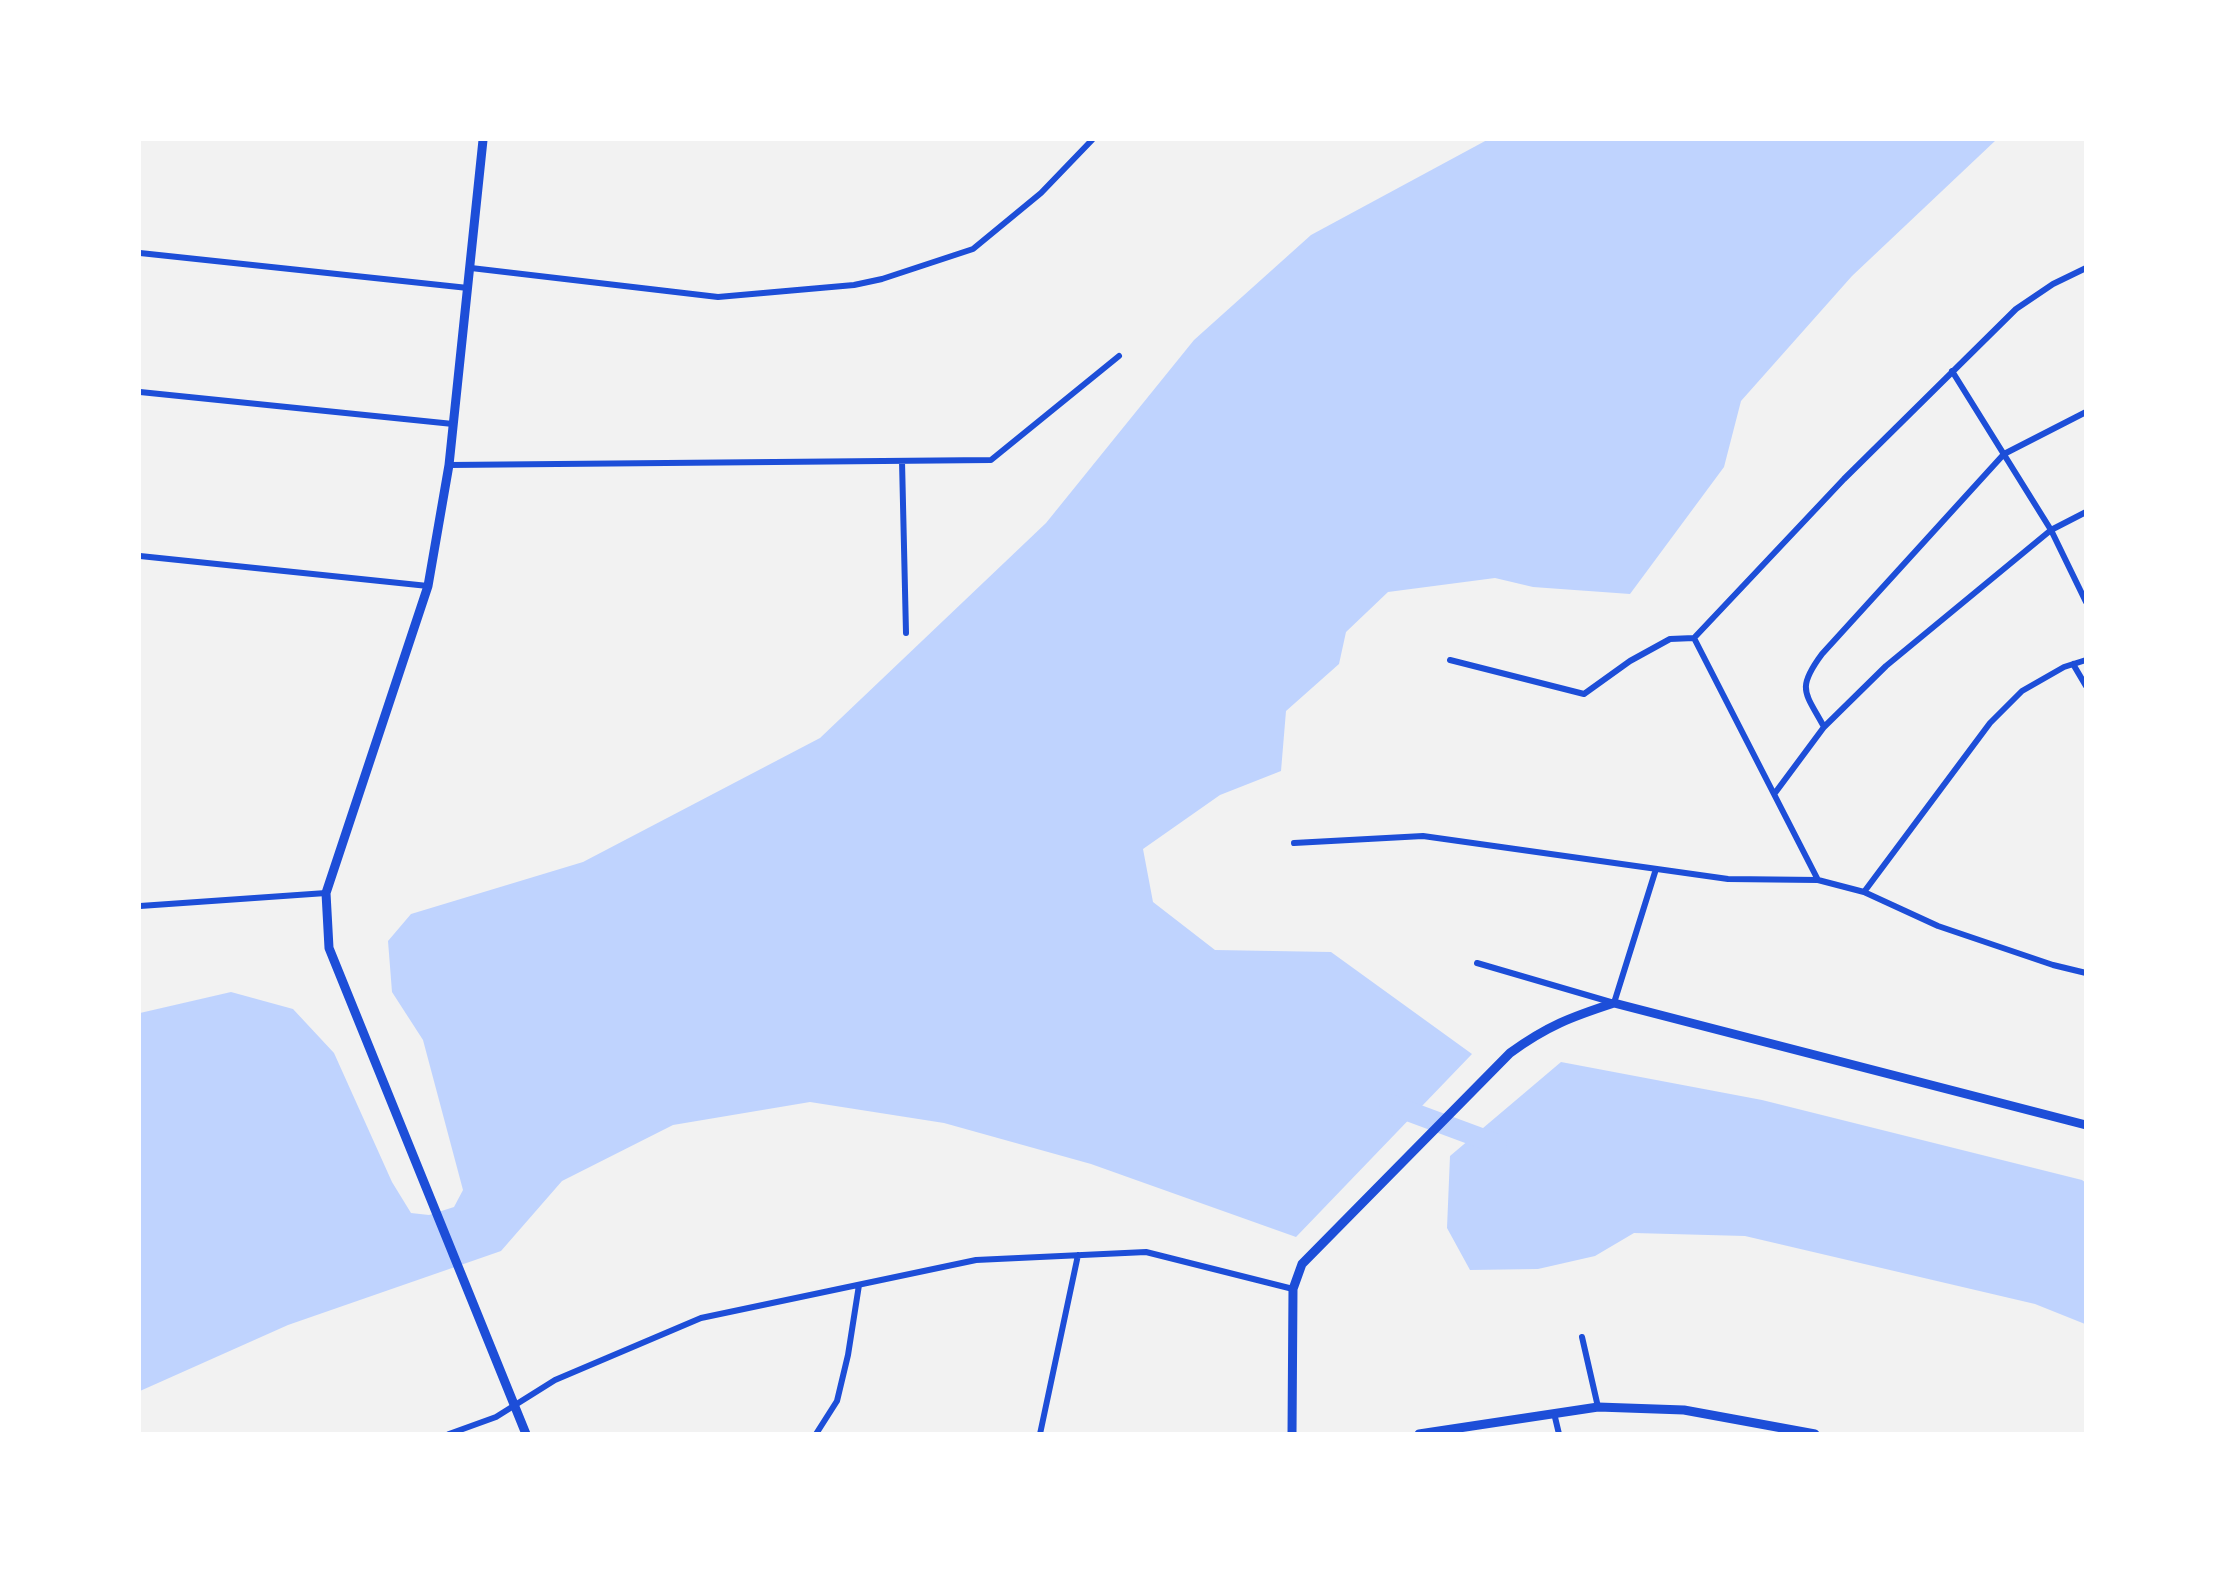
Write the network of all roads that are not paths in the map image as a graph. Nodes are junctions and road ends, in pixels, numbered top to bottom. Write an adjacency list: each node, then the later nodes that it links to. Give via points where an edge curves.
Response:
1 (483, 140): 4 (main road)
2 (1092, 140): 4 (street, via 1041,193 973,249 854,285 718,297)
3 (140, 253): 6 (street)
4 (471, 268): 6 (main road)
5 (2085, 268): 8 (street, via 2016,309)
6 (468, 288): 11 (main road)
7 (1119, 356): 13 (street, via 991,459)
8 (1952, 371): 12 (street); 21 (street)
9 (140, 392): 11 (street)
10 (2085, 412): 12 (street)
11 (453, 424): 14 (main road)
12 (2004, 454): 16 (street); 26 (street, via 1808,673 1804,690)
13 (902, 461): 14 (street); 20 (street)
14 (448, 465): 18 (main road)
15 (2085, 512): 16 (street)
16 (2051, 530): 19 (street); 26 (street, via 1886,666)
17 (140, 556): 18 (street)
18 (428, 586): 32 (main road)
19 (2085, 602)
20 (906, 633)
21 (1694, 638): 22 (street, via 1670,639 1630,661 1584,694); 27 (street)
22 (1450, 660)
23 (2085, 660): 24 (street)
24 (2073, 664): 25 (street); 31 (street, via 2022,691 1990,723)
25 (2085, 686)
26 (1824, 727): 27 (street)
27 (1775, 793): 30 (street)
28 (1294, 843): 29 (street, via 1423,836)
29 (1656, 869): 30 (street, via 1728,879); 36 (street)
30 (1818, 880): 31 (street)
31 (1864, 892): 35 (street, via 1938,926)
32 (326, 893): 33 (street); 42 (main road, via 329,948)
33 (140, 906)
34 (1478, 963): 36 (street)
35 (2085, 973)
36 (1614, 1003): 37 (main road); 40 (main road, via 1541,1030 1510,1053 1302,1264)
37 (2085, 1125)
38 (1078, 1255): 39 (street, via 976,1260); 40 (street, via 1146,1252); 49 (street)
39 (859, 1285): 42 (street, via 701,1318 555,1380); 48 (street, via 837,1401)
40 (1293, 1289): 50 (main road)
41 (1582, 1337): 43 (street)
42 (514, 1406): 46 (street); 47 (main road)
43 (1598, 1407): 44 (main road); 52 (main road, via 1684,1410)
44 (1554, 1413): 45 (main road); 51 (street)
45 (1422, 1433)
46 (449, 1434)
47 (526, 1434)
48 (816, 1434)
49 (1040, 1434)
50 (1292, 1434)
51 (1559, 1434)
52 (1815, 1434)

